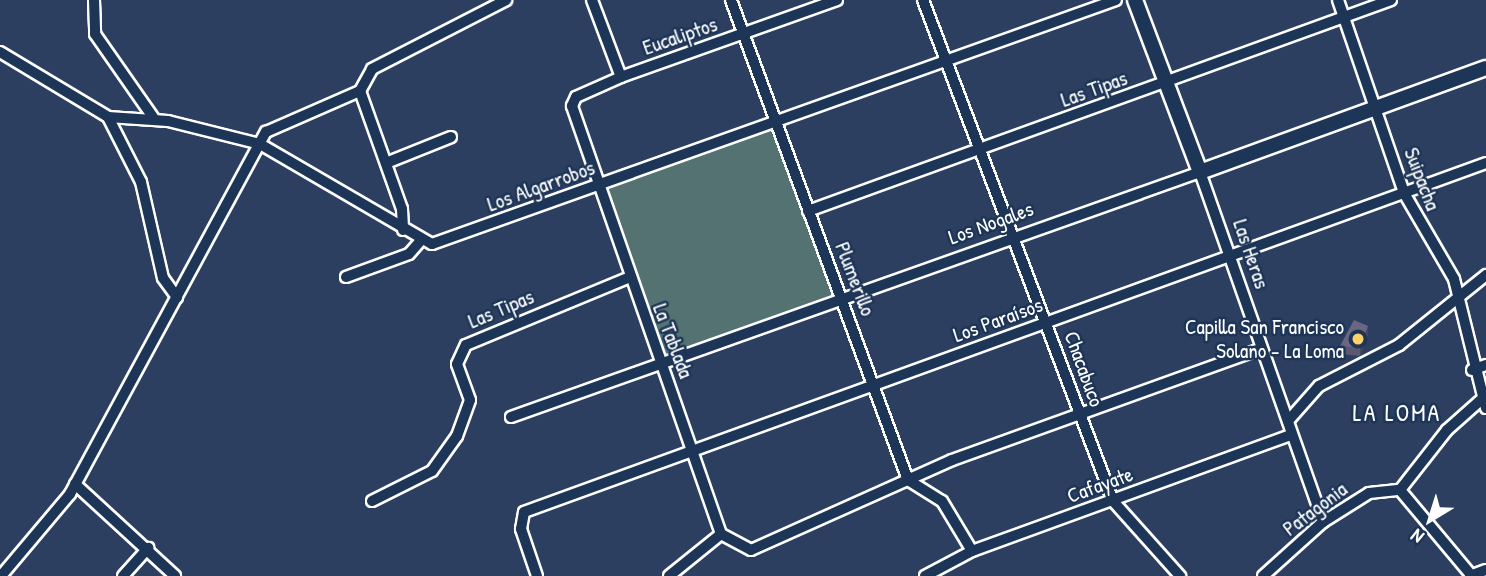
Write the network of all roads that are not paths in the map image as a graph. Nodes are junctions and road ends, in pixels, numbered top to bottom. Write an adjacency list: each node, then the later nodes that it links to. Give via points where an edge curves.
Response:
1 (94, 0): 22 (street, via 95,34)
2 (506, 0): 18 (street, via 372,69)
3 (592, 0): 16 (street)
4 (731, 0): 12 (street, Plumerillo)
5 (837, 0): 12 (street, Eucaliptos)
6 (923, 0): 14 (street, Chacabuco)
7 (1116, 0): 14 (street, Los Algarrobos)
8 (1135, 0): 17 (street, Las Heras)
9 (1338, 0): 11 (street, Suipacha)
10 (1391, 0): 11 (street, Las Tipas)
11 (1344, 16): 17 (street, Las Tipas); 20 (street, Suipacha)
12 (744, 34): 16 (street, Eucaliptos); 23 (street, Plumerillo)
13 (0, 52): 21 (street)
14 (946, 61): 23 (street, Los Algarrobos); 26 (street, Chacabuco)
15 (1486, 68): 20 (street, Los Nogales)
16 (621, 77): 19 (street, Eucaliptos)
17 (1167, 84): 26 (street, Las Tipas); 29 (street, Las Heras)
18 (360, 92): 25 (street, via 271,127); 27 (street)
19 (576, 97): 30 (street, La Tablada, via 572,106)
20 (1377, 108): 29 (street, Los Nogales); 31 (street, Suipacha)
21 (108, 117): 22 (street); 41 (street, via 141,182 163,278)
22 (155, 120): 25 (street)
23 (775, 124): 30 (street, Los Algarrobos); 32 (street, Plumerillo)
24 (451, 136): 27 (street)
25 (260, 144): 33 (street); 41 (street)
26 (983, 149): 32 (street, Las Tipas); 34 (street, Chacabuco)
27 (386, 163): 33 (street)
28 (1486, 163): 31 (street, Los Paraísos)
29 (1200, 172): 34 (street, Los Nogales); 36 (street, Las Heras)
30 (595, 185): 35 (street, Los Algarrobos, via 451,240); 39 (street, La Tablada)
31 (1404, 193): 36 (street, Los Paraísos); 40 (street, Suipacha)
32 (808, 211): 42 (street, Plumerillo)
33 (403, 230): 35 (street)
34 (1017, 236): 42 (street, Los Nogales); 43 (street, Chacabuco)
35 (421, 240): 38 (street, via 409,254)
36 (1230, 257): 43 (street, Los Paraísos); 44 (street, Las Heras)
37 (1486, 275): 40 (street)
38 (346, 276)
39 (628, 278): 46 (street, La Tablada); 58 (street, Las Tipas, via 466,345 457,364 470,400 457,436 432,471)
40 (1458, 295): 47 (street, Suipacha); 52 (street, via 1399,345 1320,386)
41 (177, 297): 56 (street)
42 (843, 300): 46 (street, Los Nogales); 48 (street, Plumerillo)
43 (1046, 323): 48 (street, Los Paraísos); 51 (street, Chacabuco)
44 (1261, 349): 51 (street); 52 (street, Las Heras)
45 (1486, 365): 47 (street)
46 (663, 367): 50 (street, Los Nogales); 54 (street, La Tablada)
47 (1472, 370): 49 (street, Suipacha)
48 (875, 386): 54 (street, Los Paraísos); 55 (street, Plumerillo)
49 (1484, 404): 57 (street, via 1447,430)
50 (511, 417)
51 (1081, 417): 55 (street); 59 (street, Chacabuco)
52 (1288, 421): 53 (street, Las Heras)
53 (1291, 435): 59 (street, Cafayate); 60 (street, Las Heras)
54 (694, 451): 61 (street, La Tablada); 68 (street, Los Paraísos, via 524,512 521,530)
55 (908, 480): 61 (street, via 751,550); 63 (street, via 942,501)
56 (75, 484): 62 (street); 65 (street)
57 (1399, 490): 60 (street, Patagonia, via 1368,493); 73 (street)
58 (372, 501)
59 (1113, 501): 63 (street, Cafayate); 71 (street, Chacabuco)
60 (1323, 522): 72 (street, Patagonia)
61 (721, 534): 69 (street)
62 (148, 548): 66 (street); 67 (street)
63 (972, 551): 70 (street, Cafayate)
64 (1486, 570): 73 (street)
65 (2, 576)
66 (123, 576)
67 (176, 576)
68 (537, 576)
69 (670, 576)
70 (925, 576)
71 (1181, 576)
72 (1263, 576)
73 (1470, 576)

